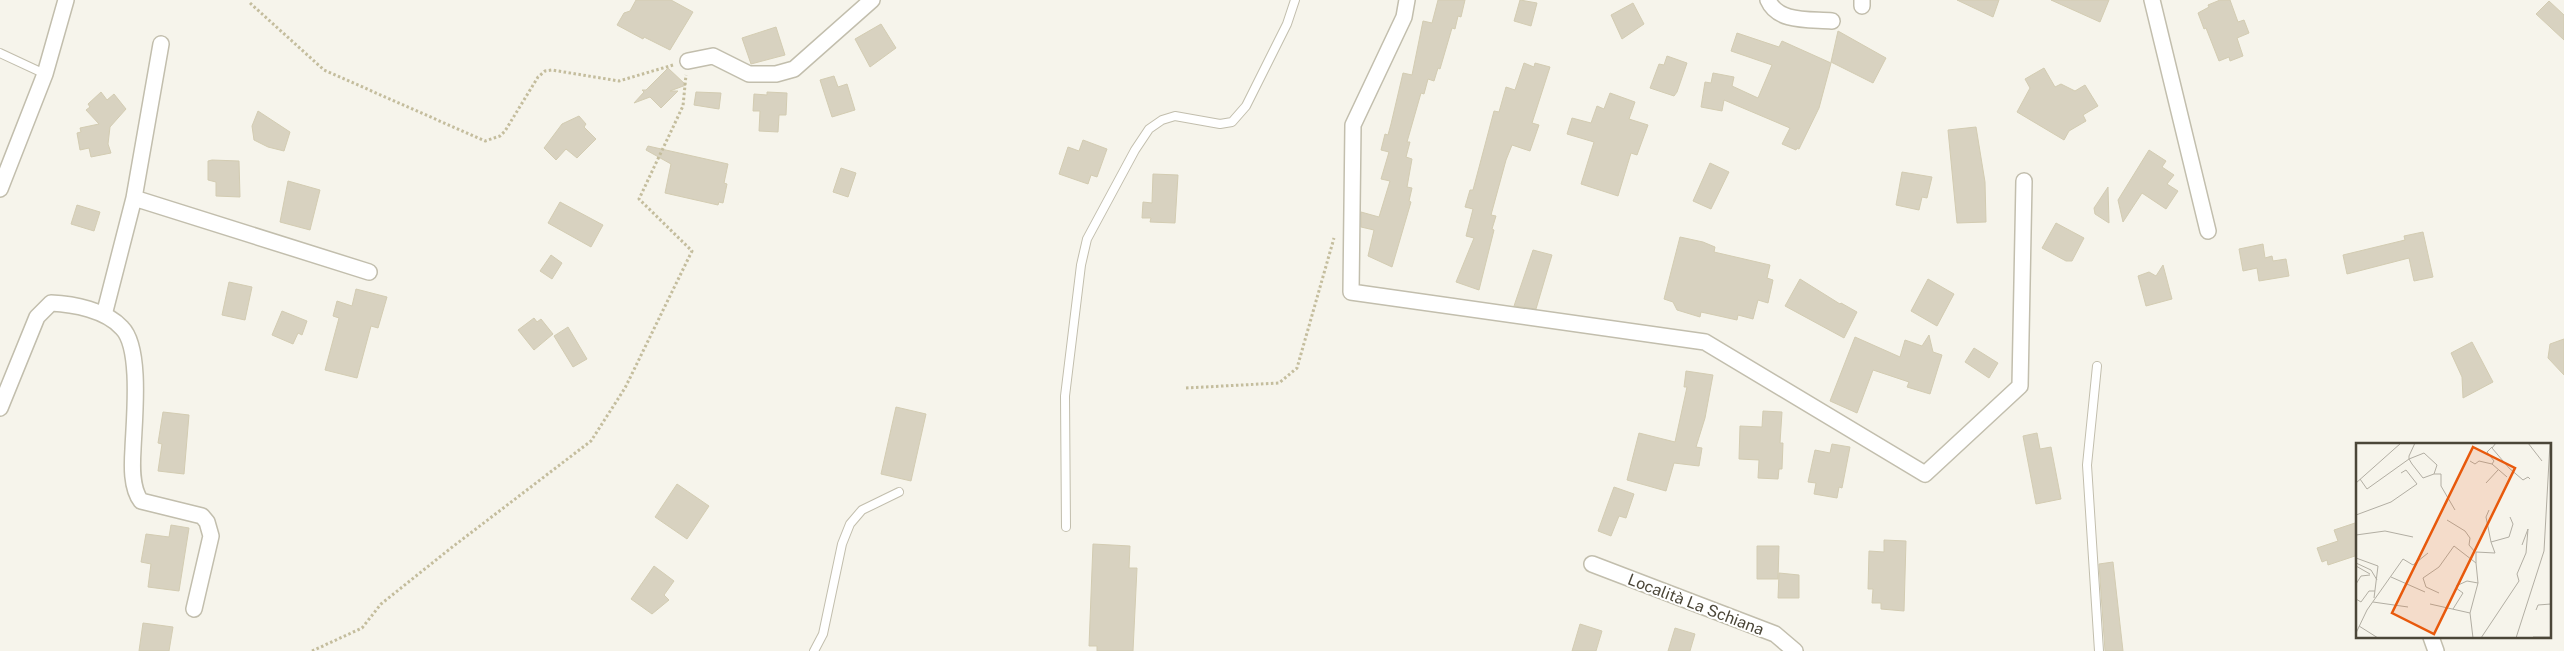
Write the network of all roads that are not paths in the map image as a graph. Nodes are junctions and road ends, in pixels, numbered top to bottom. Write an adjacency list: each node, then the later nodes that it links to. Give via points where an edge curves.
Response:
1 (66, 0): 11 (street)
2 (872, 0): 10 (street, via 794,70 749,74 713,56)
3 (1295, 0): 21 (lane, via 1287,24 1246,106 1232,122 1220,124 1175,116 1162,120 1149,130 1134,150 1088,239 1081,265 1066,396)
4 (1407, 0): 12 (street, via 1404,18 1353,125 1351,292 1705,342 1925,474 2020,386)
5 (1768, 0): 7 (street, via 1773,10 1782,16)
6 (2152, 0): 15 (street)
7 (1832, 21)
8 (161, 44): 14 (street)
9 (0, 53): 11 (lane)
10 (688, 61)
11 (45, 74): 13 (street)
12 (2024, 181)
13 (0, 189)
14 (134, 198): 16 (street); 17 (street)
15 (2208, 232)
16 (369, 272)
17 (104, 315): 19 (street, via 64,304 51,303 44,309 37,317); 23 (street, via 122,327 129,338 136,385 132,468 137,496 141,501 202,516 207,522 210,536)
18 (2097, 366): 27 (lane, via 2087,465)
19 (0, 408)
20 (899, 492): 25 (lane, via 862,510 850,524 842,544 823,634)
21 (1066, 527)
22 (1592, 564): 26 (street, Località La Schiana, via 1775,634)
23 (194, 609)
24 (2431, 638): 28 (street)
25 (814, 651)
26 (1795, 651)
27 (2099, 651)
28 (2436, 651)

